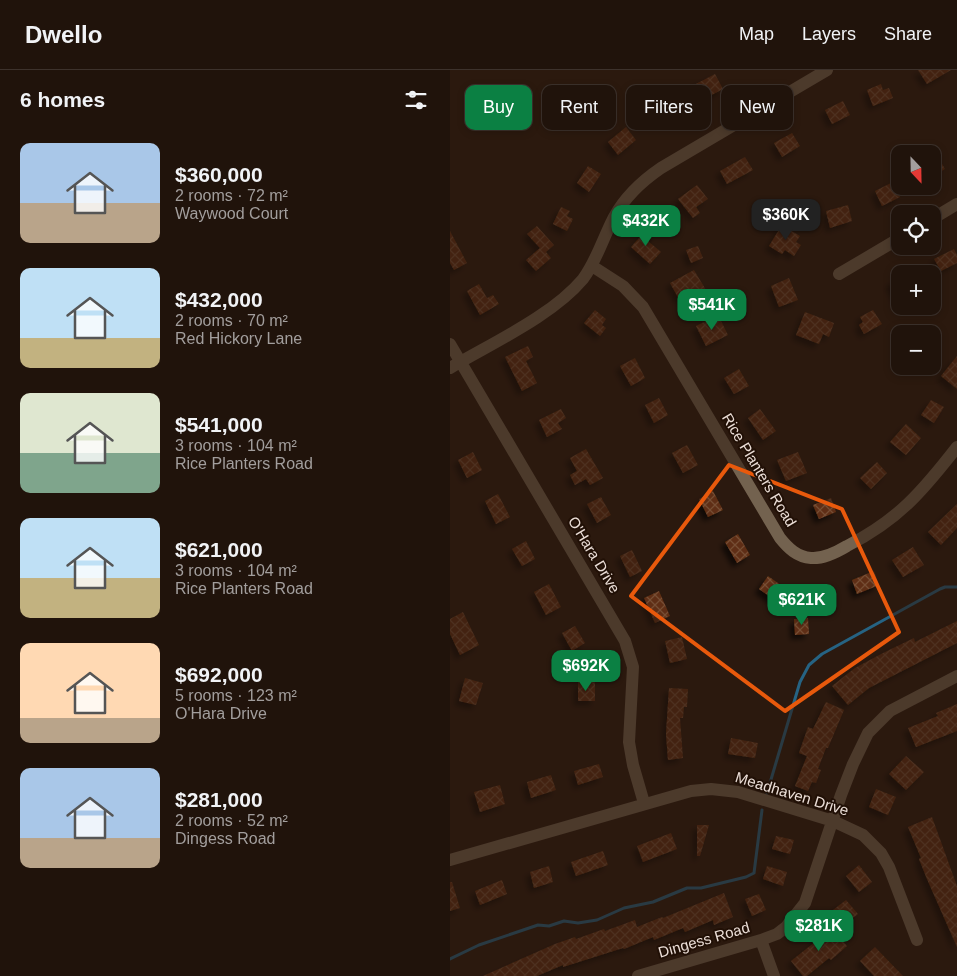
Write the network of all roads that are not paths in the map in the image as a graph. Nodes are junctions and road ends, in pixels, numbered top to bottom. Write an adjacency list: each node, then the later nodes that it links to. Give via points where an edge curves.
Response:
1 (827, 70): 5 (street, via 648,177 622,204)
2 (957, 204): 3 (street)
3 (941, 214)
4 (891, 243): 6 (street)
5 (592, 266): 8 (street, via 558,303); 9 (street, Rice Planters Road, via 623,286 643,307 780,538 786,547 800,556 820,558 882,526 919,494)
6 (839, 274)
7 (450, 344): 8 (street, O'Hara Drive)
8 (455, 365): 11 (street, O'Hara Drive, via 624,641 633,667 629,742)
9 (957, 447)
10 (957, 676): 12 (street, Dingess Road, via 890,711 868,733)
11 (644, 803): 12 (street, Meadhaven Drive, via 692,790 719,789); 13 (street, Meadhaven Drive)
12 (833, 821): 14 (street, Dingess Road, via 805,903 777,934); 15 (street, Meadhaven Drive, via 862,835 881,853 896,882)
13 (450, 860)
14 (761, 940): 16 (street, Dingess Road); 17 (street)
15 (917, 940)
16 (638, 976)
17 (774, 976)

